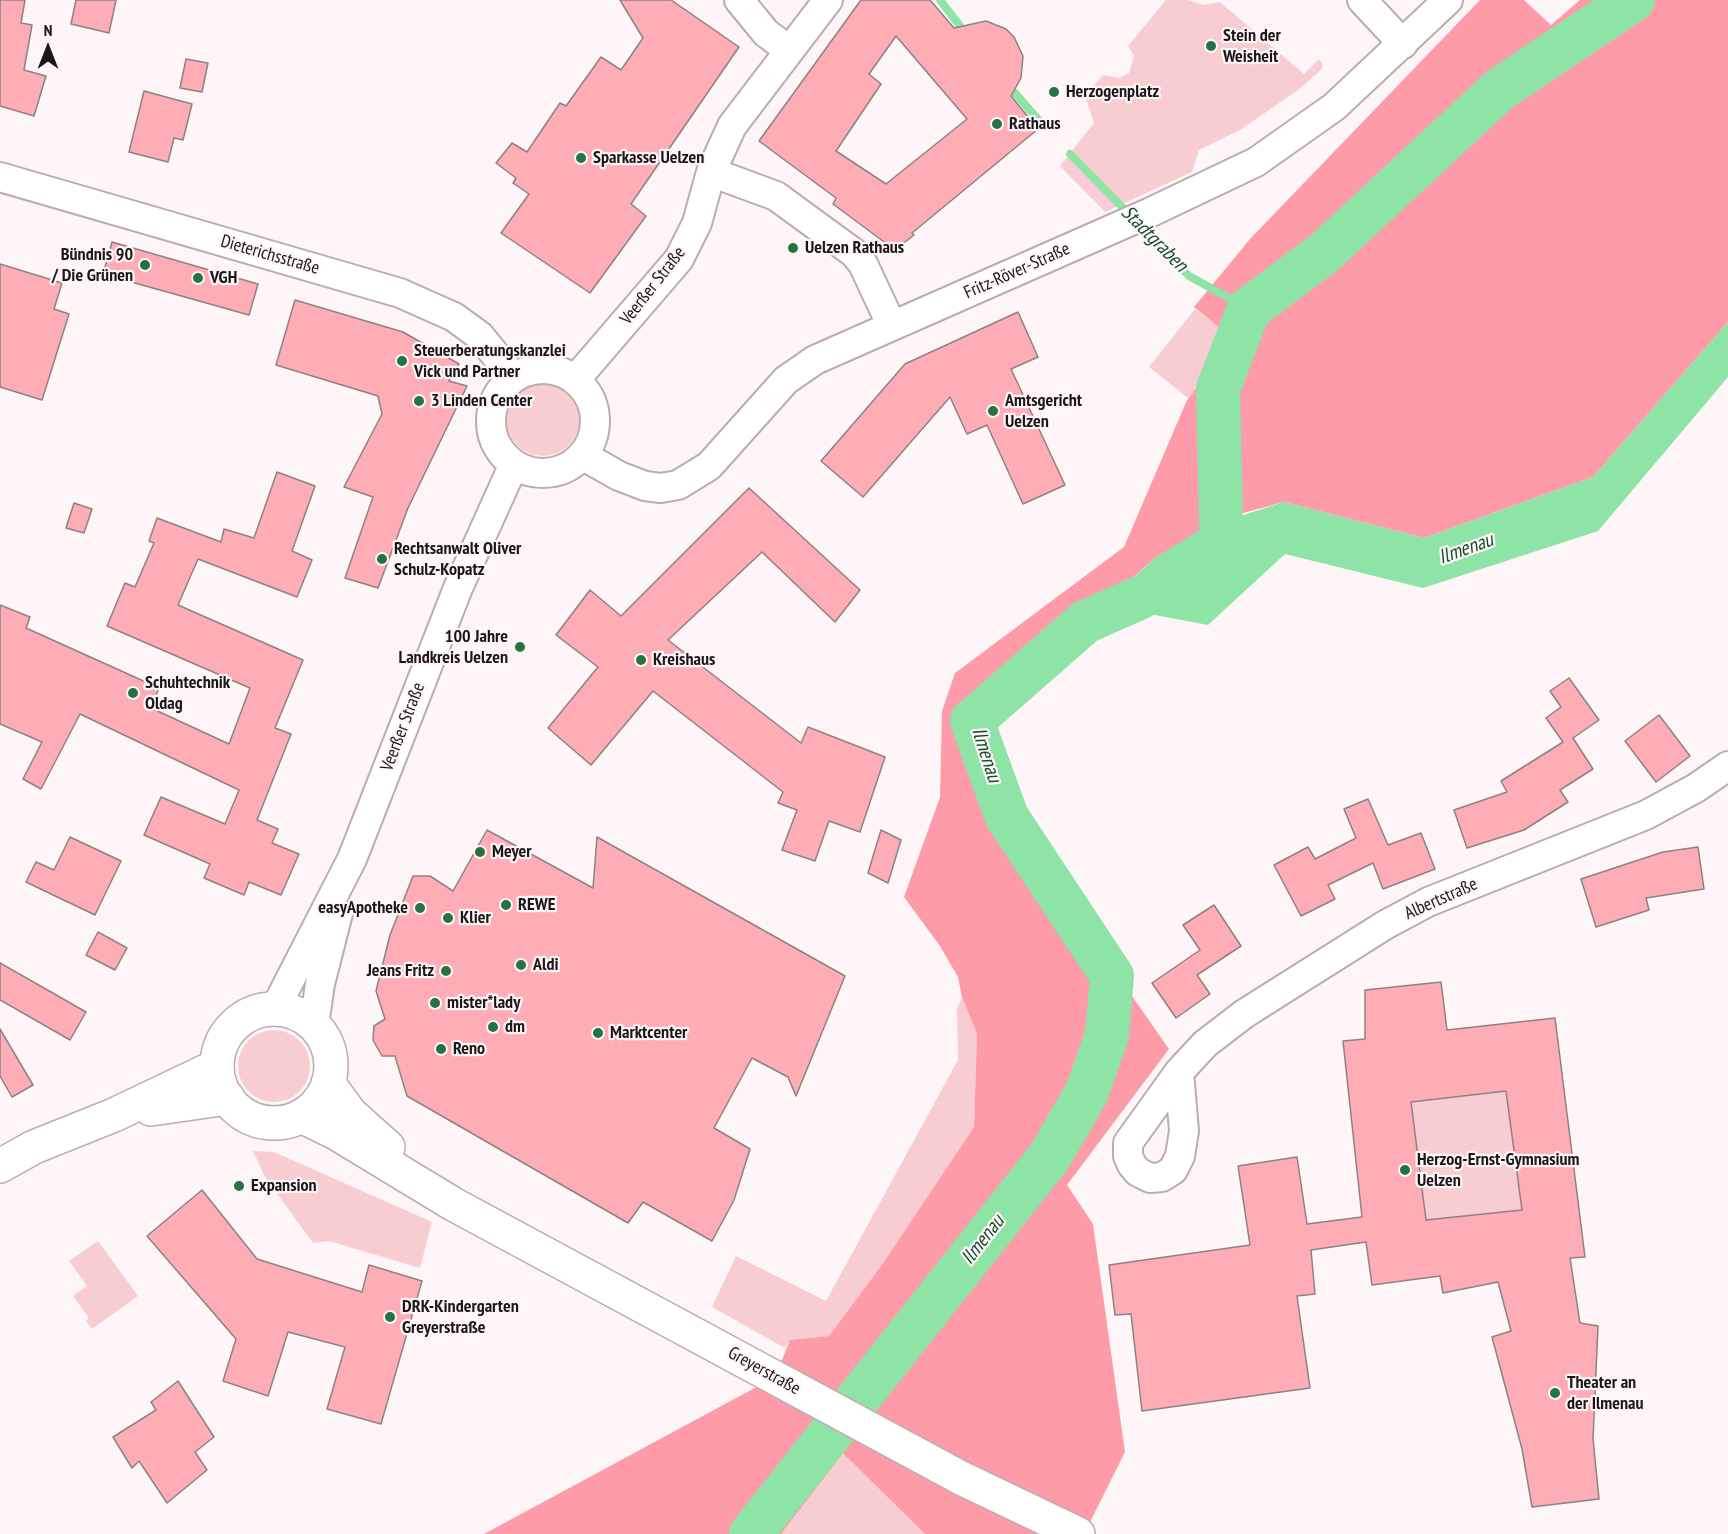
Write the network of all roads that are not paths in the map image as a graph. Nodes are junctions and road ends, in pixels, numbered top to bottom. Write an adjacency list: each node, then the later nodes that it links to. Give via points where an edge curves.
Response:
1 (739, 0): 6 (street, via 766,33)
2 (828, 0): 6 (street, Veerßer Straße)
3 (1362, 0): 5 (street)
4 (1448, 0): 5 (street, Fritz-Röver-Straße)
5 (1403, 44): 9 (street, Fritz-Röver-Straße, via 1334,107 1256,162 1114,229)
6 (789, 50): 7 (street, Veerßer Straße, via 732,126)
7 (711, 172): 9 (street, via 776,196 854,253); 11 (street, Veerßer Straße, via 697,223 679,259)
8 (0, 177): 10 (street, Dieterichsstraße, via 400,293 463,323 480,336)
9 (891, 324): 12 (street, Fritz-Röver-Straße, via 815,360 786,380 709,466 678,485 645,486)
10 (514, 378): 11 (street, via 538,369); 13 (street, via 497,397 491,421 497,446)
11 (575, 380): 12 (street, via 594,410 593,434)
12 (582, 455): 13 (street, via 571,464 542,472)
13 (514, 464): 15 (street, Veerßer Straße, via 458,588)
14 (1728, 766): 19 (street, Albertstraße, via 1646,815 1428,902 1385,925 1244,1014 1205,1044)
15 (352, 859): 16 (street, Veerßer Straße); 17 (street, Veerßer Straße, via 320,984)
16 (275, 1009): 17 (main road, via 303,1017); 18 (main road, via 260,1010 234,1025 225,1037)
17 (314, 1025): 20 (main road, via 329,1052)
18 (217, 1066): 21 (main road); 22 (main road)
19 (1179, 1072)
20 (328, 1083): 23 (main road, via 322,1096); 25 (main road, Greyerstraße, via 351,1114)
21 (228, 1098): 22 (main road); 23 (main road, via 239,1110 269,1122)
22 (114, 1115): 24 (main road, via 44,1143)
23 (301, 1116): 25 (main road, Greyerstraße)
24 (0, 1166)
25 (453, 1204): 26 (main road, Greyerstraße, via 961,1478)
26 (1078, 1534)

